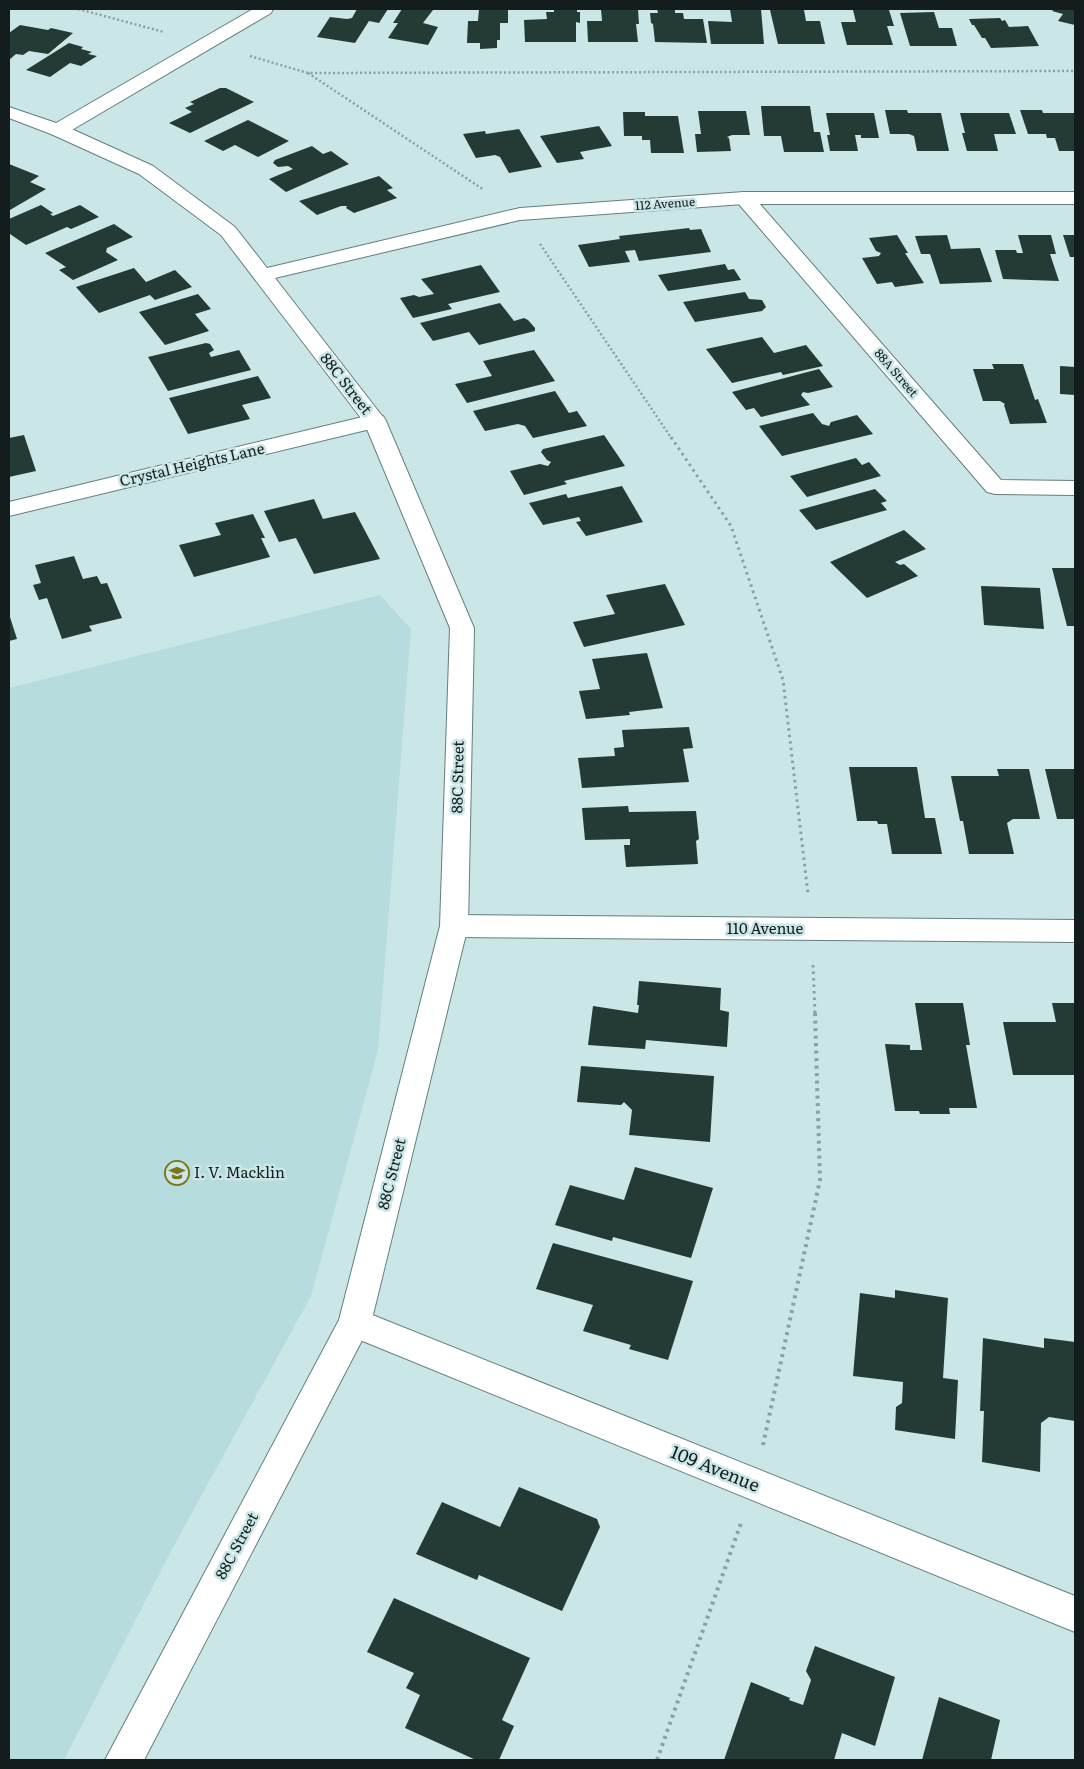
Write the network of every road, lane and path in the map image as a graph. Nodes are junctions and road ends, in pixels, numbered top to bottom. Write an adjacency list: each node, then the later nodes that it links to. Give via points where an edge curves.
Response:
1 (78, 9): 3 (path)
2 (265, 9): 3 (street)
3 (208, 43): 5 (path); 7 (street)
4 (1075, 71): 5 (path)
5 (308, 73): 10 (path)
6 (9, 112): 7 (street, 88C Street)
7 (58, 130): 11 (street, 88C Street, via 146,170 228,230)
8 (744, 198): 9 (street, 112 Avenue); 10 (street, 112 Avenue); 13 (street, 88A Street, via 995,488)
9 (1075, 198)
10 (520, 214): 11 (street, 112 Avenue); 16 (path, via 731,526 783,680)
11 (262, 275): 12 (street, 88C Street)
12 (375, 421): 14 (street, Crystal Heights Lane); 15 (street, 88C Street, via 462,628)
13 (1075, 488)
14 (9, 509)
15 (454, 926): 16 (street, 110 Avenue); 18 (street, 88C Street)
16 (812, 929): 17 (street, 110 Avenue); 19 (path, via 820,1180)
17 (1075, 930)
18 (355, 1323): 19 (street, 109 Avenue); 21 (street, 88C Street)
19 (754, 1485): 20 (street, 109 Avenue); 22 (path)
20 (1075, 1614)
21 (124, 1760)
22 (658, 1760)

